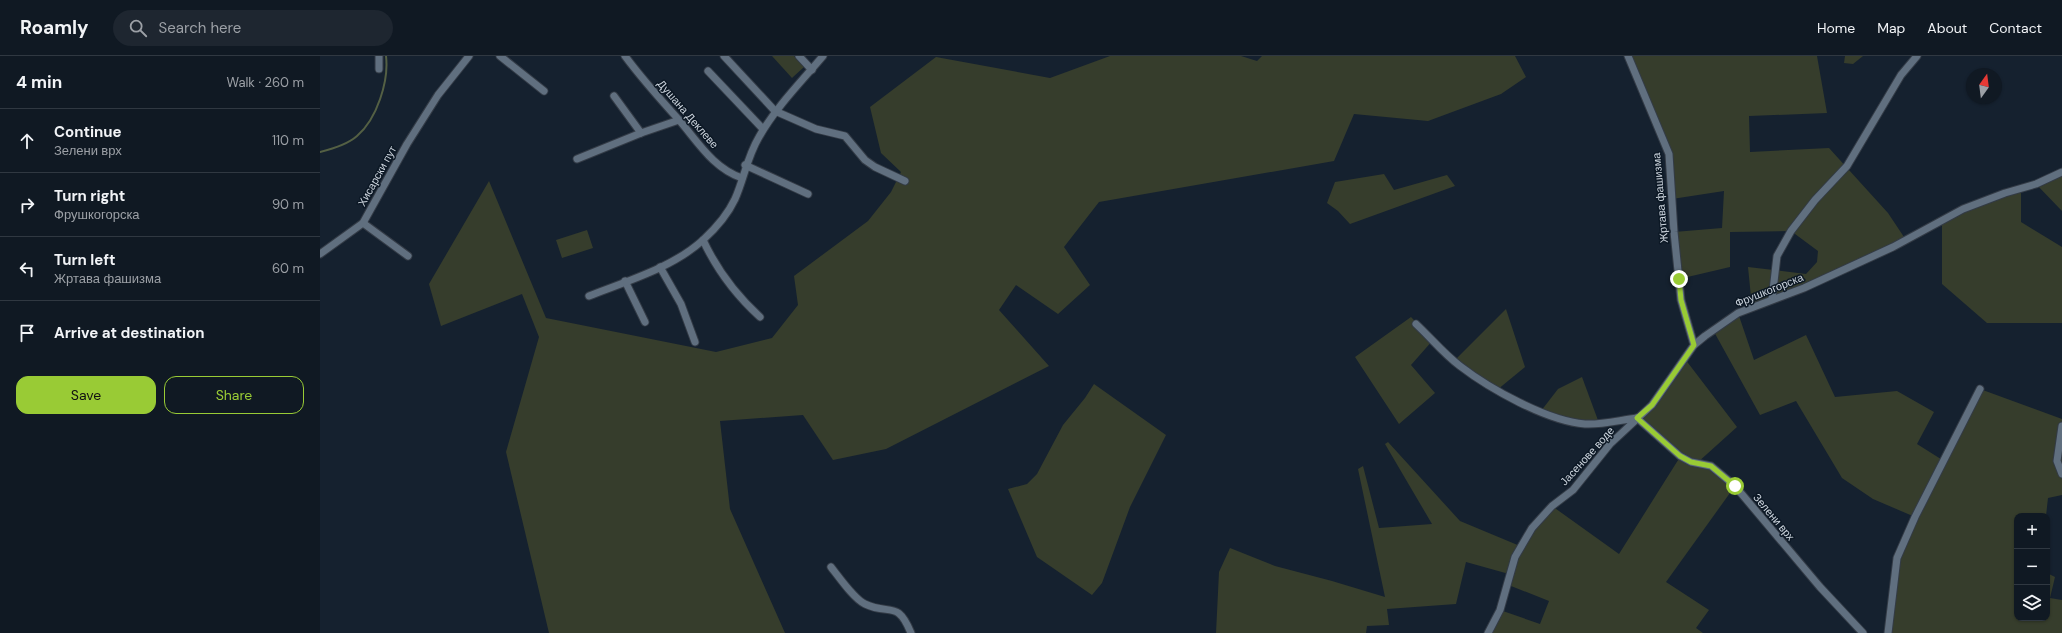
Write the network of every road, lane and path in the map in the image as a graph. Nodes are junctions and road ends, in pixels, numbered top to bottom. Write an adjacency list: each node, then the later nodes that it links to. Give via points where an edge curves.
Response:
1 (379, 56): 10 (street)
2 (469, 56): 25 (street, Хисарски пут, via 438,95)
3 (500, 56): 13 (street)
4 (625, 56): 16 (street, Душана Деклеве)
5 (724, 56): 15 (street)
6 (799, 56): 11 (street)
7 (823, 56): 11 (street)
8 (1628, 56): 37 (street, Жртава фашизма, via 1669,154 1681,300)
9 (1917, 56): 32 (street, via 1901,75 1847,166 1791,230 1777,256)
10 (379, 69)
11 (812, 70): 15 (street)
12 (708, 71): 17 (street)
13 (544, 91)
14 (614, 96): 18 (street)
15 (775, 111): 17 (street); 23 (street, via 816,129 845,136 865,160)
16 (679, 120): 18 (street); 22 (street, Душана Деклеве, via 709,156 725,170)
17 (763, 130): 20 (street)
18 (641, 132): 19 (street)
19 (578, 159)
20 (745, 165): 22 (street); 24 (street)
21 (2062, 172): 32 (street, Фрушкогорска, via 2021,190 2005,193 1963,209 1893,247 1804,288)
22 (742, 178): 26 (street, via 730,208)
23 (905, 181)
24 (808, 194)
25 (363, 223): 27 (street, Хисарски пут); 28 (street)
26 (703, 240): 29 (street); 33 (street, via 723,275)
27 (320, 254)
28 (408, 256)
29 (660, 267): 30 (street); 36 (street, via 681,304)
30 (625, 282): 31 (street); 34 (street)
31 (589, 296)
32 (1772, 299): 37 (street, Фрушкогорска, via 1738,313)
33 (760, 317)
34 (645, 322)
35 (1416, 324): 39 (street, via 1461,367 1517,401 1577,423)
36 (695, 342)
37 (1694, 345): 39 (street, Фрушкогорска, via 1652,405)
38 (1980, 389): 46 (street, via 1897,558)
39 (1637, 418): 44 (street, Јасенове воде, via 1610,444 1573,490 1552,506 1532,528 1515,557 1500,610); 45 (street, Зелени врх, via 1680,456 1691,462 1711,466 1735,486 1820,587)
40 (2062, 426): 41 (street, via 2057,461)
41 (2062, 474)
42 (831, 567): 43 (street, via 865,604 899,612)
43 (911, 633)
44 (1488, 633)
45 (1864, 633)
46 (1888, 633)

